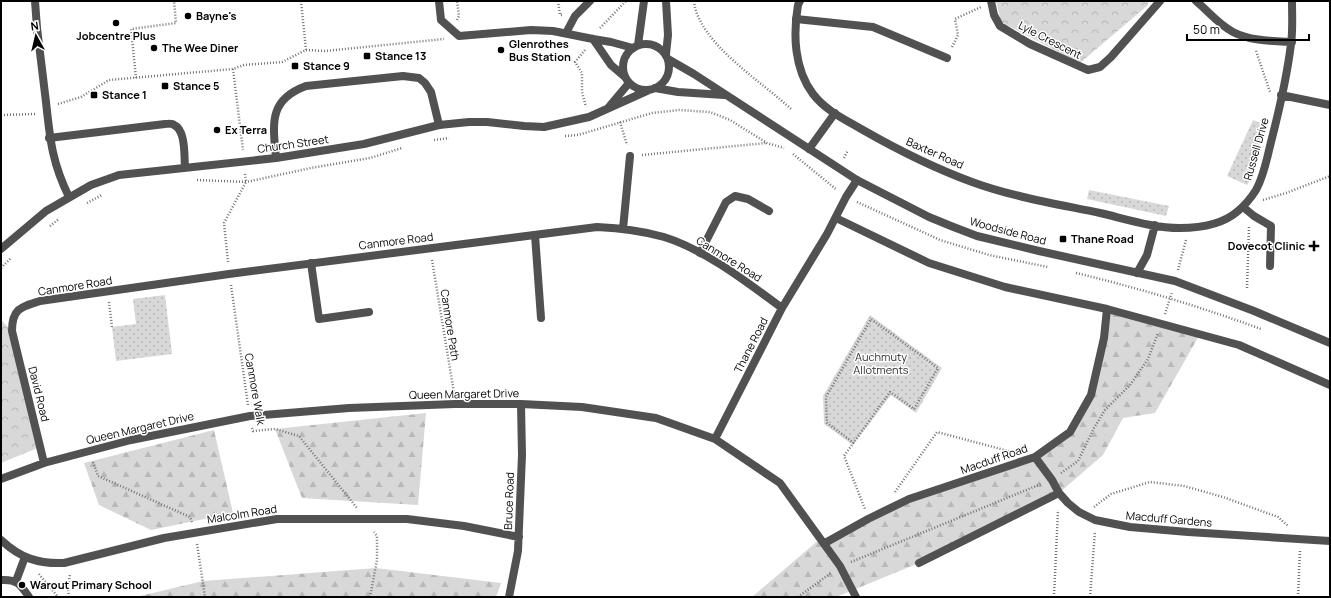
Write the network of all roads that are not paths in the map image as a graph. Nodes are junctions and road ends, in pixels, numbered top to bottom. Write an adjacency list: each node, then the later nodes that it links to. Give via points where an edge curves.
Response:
1 (35, 1): 26 (street)
2 (438, 1): 12 (street, via 441,20 459,36 531,30)
3 (590, 1): 12 (street, via 576,16)
4 (644, 1): 15 (street)
5 (666, 1): 16 (street)
6 (800, 1): 11 (street, Baxter Road)
7 (1160, 1): 10 (street, Lyle Crescent, via 1111,57 1100,66 1088,70 1030,44 1000,26)
8 (1196, 1): 14 (street, via 1232,31 1252,38)
9 (1292, 1): 14 (street, Russell Drive)
10 (991, 2)
11 (796, 19): 17 (street, via 874,27); 24 (street, Baxter Road, via 797,50 806,82 813,94)
12 (566, 33): 13 (street)
13 (593, 39): 15 (street); 18 (street, via 611,65)
14 (1292, 42): 21 (street, Russell Drive)
15 (635, 46): 16 (street, via 653,44); 18 (street, via 628,52 623,64)
16 (667, 56): 19 (street, via 669,73 661,85); 20 (street, Woodside Road)
17 (946, 58)
18 (627, 80): 19 (street, via 642,90); 23 (street, Church Street)
19 (652, 89): 20 (street, Woodside Road); 23 (street, Church Street)
20 (725, 95): 27 (street, Woodside Road)
21 (1281, 95): 22 (street); 33 (street, Russell Drive, via 1264,169 1250,199)
22 (1330, 105)
23 (606, 110): 25 (street, Church Street, via 589,117 544,126 487,122)
24 (835, 113): 27 (street); 36 (street, Baxter Road, via 887,144 973,182 1009,193)
25 (439, 125): 29 (street, Church Street, via 364,144); 29 (street, via 431,92 419,78 403,76 306,86 286,96 280,104 274,129)
26 (49, 138): 30 (street, via 174,124 180,129 183,139); 32 (street, via 55,166)
27 (809, 149): 31 (street, Woodside Road)
28 (630, 156): 37 (street)
29 (276, 158): 30 (street, Church Street)
30 (185, 167): 32 (street, Church Street, via 119,175 91,185)
31 (857, 180): 35 (street, Thane Road); 43 (street, Woodside Road, via 929,217 977,236)
32 (69, 197): 39 (street, Church Street, via 46,211)
33 (1243, 207): 36 (street, Russell Drive, via 1212,225 1180,228); 42 (street, via 1271,226)
34 (769, 211): 40 (street, via 748,199 735,196 726,202)
35 (836, 218): 44 (street, Thane Road); 45 (street, via 929,263 1005,287)
36 (1155, 225): 43 (street, via 1147,255)
37 (623, 229): 38 (street, Canmore Road, via 597,227); 40 (street, Canmore Road, via 664,238)
38 (535, 235): 41 (street, Canmore Road); 47 (street)
39 (1, 249)
40 (700, 253): 44 (street, Canmore Road, via 744,280)
41 (311, 263): 46 (street, via 319,319); 48 (street, Canmore Road, via 40,302 19,310 12,319)
42 (1270, 266)
43 (1137, 273): 49 (street, Woodside Road, via 1175,281 1201,290)
44 (782, 308): 52 (street, Thane Road)
45 (1107, 309): 50 (street, via 1239,345); 53 (street, Macduff Road, via 1104,338 1091,394 1070,432)
46 (369, 312)
47 (541, 318)
48 (12, 331): 54 (street, David Road)
49 (1330, 343)
50 (1330, 385)
51 (522, 404): 52 (street, Queen Margaret Drive, via 582,407 656,418); 54 (street, Queen Margaret Drive, via 349,408 250,416 131,440); 57 (street, Bruce Road)
52 (714, 439): 60 (street, Queen Margaret Drive, via 780,483)
53 (1034, 457): 56 (street, Macduff Gardens); 60 (street, Macduff Road, via 909,499)
54 (44, 463): 55 (street, Queen Margaret Drive)
55 (1, 479)
56 (1059, 493): 59 (street, Macduff Gardens, via 1068,503 1095,520 1130,528); 62 (street)
57 (519, 537): 61 (street, Malcolm Road, via 464,526 407,519 277,519 164,538 71,562 48,564); 66 (street, Bruce Road)
58 (1, 540): 61 (street, Malcolm Road)
59 (1330, 541)
60 (825, 543): 67 (street, Queen Margaret Drive)
61 (25, 557): 64 (street)
62 (919, 563)
63 (1, 580): 64 (street)
64 (16, 581): 65 (street)
65 (29, 597)
66 (509, 597)
67 (856, 597)

